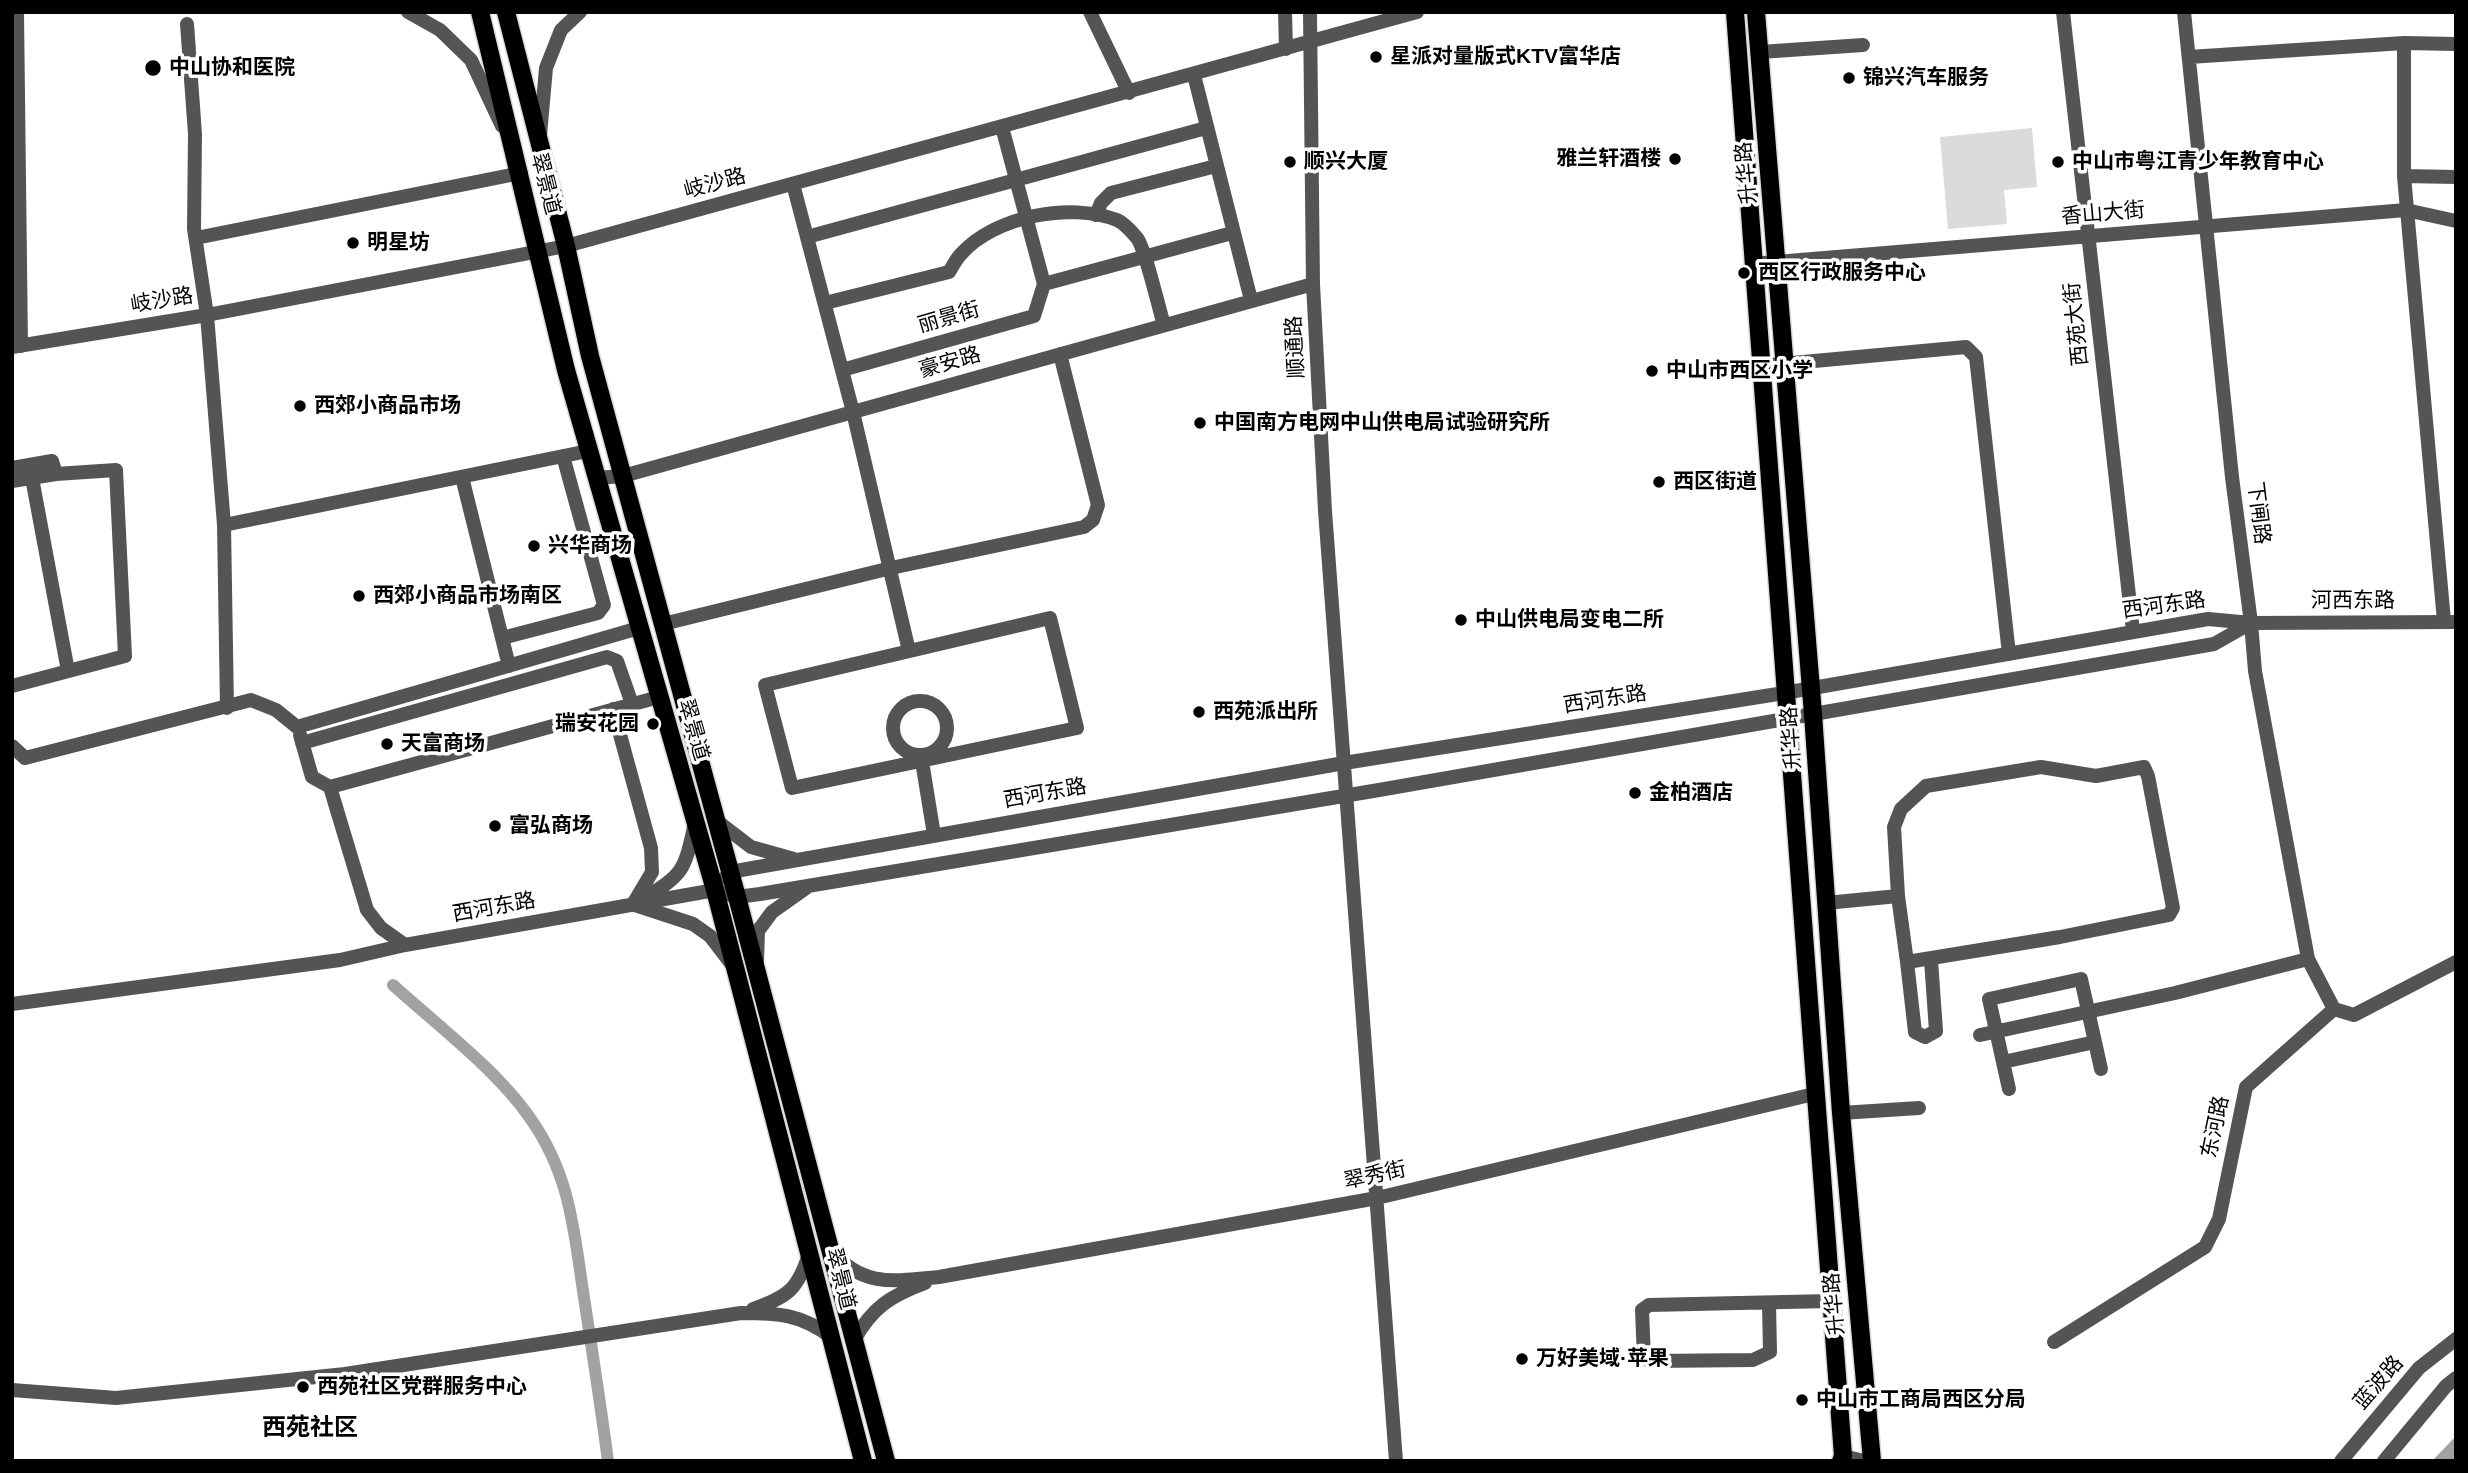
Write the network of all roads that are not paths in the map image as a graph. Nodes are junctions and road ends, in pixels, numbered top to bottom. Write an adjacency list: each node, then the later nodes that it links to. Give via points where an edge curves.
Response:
1 (17, 12): 23 (street)
2 (408, 12): 29 (street, via 440,30 471,60)
3 (480, 12): 29 (main road, 翠景道)
4 (506, 12): 28 (main road, 翠景道)
5 (580, 12): 28 (street, via 561,30 546,68)
6 (1090, 12): 24 (street)
7 (1285, 12): 19 (street)
8 (1310, 12): 15 (street, 顺通路)
9 (1417, 12): 15 (street, 岐沙路)
10 (1735, 12): 49 (main road, 升华路)
11 (1756, 12): 20 (main road, 升华路)
12 (2063, 12): 42 (street, 西苑大街)
13 (2184, 12): 21 (street, 下闸路)
14 (187, 24): 44 (street)
15 (1311, 42): 19 (street, 岐沙路); 51 (street, 顺通路)
16 (2404, 43): 17 (street); 21 (street); 32 (street)
17 (2456, 44)
18 (1863, 45): 20 (street)
19 (1286, 49): 22 (street, 岐沙路)
20 (1759, 52): 48 (main road, 升华路)
21 (2189, 57): 40 (street, 下闸路)
22 (1194, 75): 24 (street, 岐沙路); 26 (street)
23 (15, 88): 27 (street)
24 (1129, 93): 25 (street, 岐沙路)
25 (1002, 127): 34 (street); 35 (street, 岐沙路)
26 (1206, 128): 30 (street); 34 (street)
27 (15, 130): 52 (street)
28 (540, 144): 45 (main road, 翠景道)
29 (513, 149): 31 (main road, 翠景道)
30 (1216, 166): 37 (street, via 1111,193); 41 (street)
31 (520, 173): 44 (street); 46 (main road, 翠景道)
32 (2404, 176): 33 (street); 36 (street)
33 (2456, 177)
34 (1016, 180): 38 (street); 43 (street)
35 (793, 184): 43 (street); 45 (street, 岐沙路)
36 (2406, 209): 39 (street, 香山大街); 40 (street, 香山大街); 74 (street)
37 (1096, 215): 38 (street, via 1070,212); 47 (street, via 1120,221 1139,241)
38 (1026, 218): 50 (street); 54 (street, via 982,237 960,254 949,272)
39 (2456, 221)
40 (2206, 226): 42 (street, 香山大街); 75 (street, 下闸路)
41 (1232, 233): 47 (street); 53 (street)
42 (2088, 236): 48 (street, 香山大街); 78 (street, 西苑大街)
43 (807, 237): 54 (street)
44 (196, 238): 55 (street)
45 (566, 246): 46 (street, 岐沙路); 68 (main road, 翠景道)
46 (538, 252): 55 (street, 岐沙路); 63 (main road, 翠景道)
47 (1144, 257): 50 (street); 56 (street)
48 (1777, 262): 49 (street, 香山大街); 59 (main road, 升华路)
49 (1752, 264): 60 (main road, 升华路)
50 (1044, 284): 61 (street, 丽景街, via 1034,316)
51 (1313, 284): 53 (street, 豪安路); 97 (street, 顺通路)
52 (16, 286): 57 (street)
53 (1251, 300): 56 (street, 豪安路)
54 (825, 303): 61 (street)
55 (207, 315): 57 (street, 岐沙路); 72 (street)
56 (1164, 325): 58 (street, 豪安路)
57 (17, 347)
58 (1060, 354): 62 (street, 豪安路); 73 (street, via 1098,505 1093,520 1084,527)
59 (1785, 364): 60 (street); 81 (street, via 1966,347 1976,357); 85 (main road, 升华路)
60 (1760, 366): 86 (main road, 升华路)
61 (842, 370): 62 (street)
62 (853, 412): 68 (street, 豪安路); 73 (street)
63 (589, 452): 64 (street); 70 (main road, 翠景道)
64 (563, 456): 67 (street); 79 (street, via 603,609)
65 (12, 468): 66 (street, via 52,461)
66 (56, 474): 69 (street); 83 (street, via 116,470 125,656)
67 (462, 477): 72 (street); 79 (street)
68 (623, 477): 70 (street, 豪安路); 76 (main road, 翠景道)
69 (32, 478): 71 (street); 83 (street)
70 (596, 478): 77 (main road, 翠景道)
71 (12, 481)
72 (224, 525): 89 (street)
73 (891, 568): 76 (street); 80 (street)
74 (2450, 621): 75 (street, 河西东路)
75 (2251, 623): 78 (street, 西河东路, via 2208,619); 91 (street, 西河东路, via 2214,644); 112 (street, 下闸路, via 2255,671)
76 (663, 624): 100 (main road, 翠景道)
77 (639, 628): 82 (street); 87 (main road, 翠景道)
78 (2133, 631): 81 (street, 西河东路)
79 (502, 638): 82 (street)
80 (909, 651): 96 (street, via 765,685 792,788); 96 (street, via 1050,618 1077,728)
81 (2009, 654): 85 (street, 西河东路)
82 (509, 666): 93 (street)
83 (68, 671): 84 (street)
84 (12, 686)
85 (1811, 688): 86 (street, 西河东路); 91 (main road, 升华路)
86 (1784, 693): 92 (main road, 升华路); 97 (street, 西河东路)
87 (659, 697): 88 (street); 101 (main road, 翠景道)
88 (632, 704): 90 (street); 94 (street, via 618,661 607,657)
89 (228, 708): 93 (street, via 251,700 276,710); 95 (street, via 25,758)
90 (613, 709): 98 (street); 110 (street, via 651,848 652,872)
91 (1813, 713): 92 (street, 西河东路); 109 (main road, 升华路)
92 (1786, 718): 99 (street, 西河东路); 127 (main road, 升华路)
93 (298, 727): 94 (street)
94 (302, 743): 98 (street, via 312,777)
95 (12, 746)
96 (921, 757): 102 (street)
97 (1344, 763): 99 (street, 顺通路); 102 (street, 西河东路)
98 (330, 787): 111 (street, via 367,910 381,928)
99 (1346, 796): 105 (street, 西河东路); 130 (street, 顺通路)
100 (717, 821): 103 (street, via 751,847); 104 (main road, 翠景道)
101 (695, 823): 106 (main road, 翠景道); 110 (street, via 686,862 672,881)
102 (934, 835): 103 (street, 西河东路)
103 (799, 860): 104 (street, 西河东路)
104 (730, 872): 106 (street); 108 (main road, 翠景道)
105 (809, 886): 108 (street, 西河东路); 116 (street, via 772,912 758,931)
106 (715, 890): 108 (street, 西河东路); 110 (street, 西河东路); 117 (main road, 翠景道)
107 (1898, 896): 109 (street); 113 (street, via 1894,827 1901,809 1926,786 2041,767 2096,776 2144,767 2173,908 2169,915); 114 (street)
108 (737, 897): 116 (main road, 翠景道)
109 (1826, 903): 129 (main road, 升华路)
110 (633, 904): 111 (street, 西河东路); 117 (street, via 693,924 710,936)
111 (405, 945): 118 (street, 西河东路, via 340,960)
112 (2308, 959): 119 (street, 下闸路); 120 (street)
113 (1931, 960): 114 (street); 114 (street, via 1936,1031 1925,1037 1914,1032)
114 (1907, 962)
115 (2456, 962): 119 (street, via 2354,1015)
116 (756, 970): 131 (main road, 翠景道)
117 (736, 971): 132 (main road, 翠景道)
118 (12, 1004)
119 (2334, 1009): 140 (street, 东河路, via 2246,1087 2219,1219 2205,1248)
120 (2088, 1012): 121 (street); 121 (street, via 2081,979 1989,999); 123 (street)
121 (1996, 1032): 122 (street); 124 (street)
122 (1980, 1035)
123 (2095, 1042): 124 (street); 125 (street)
124 (2003, 1062): 126 (street)
125 (2101, 1069)
126 (2009, 1089)
127 (1814, 1094): 130 (street, 翠秀街); 134 (main road, 升华路)
128 (1919, 1108): 129 (street)
129 (1841, 1113): 148 (main road, 升华路)
130 (1377, 1198): 133 (street, 翠秀街); 146 (street, 顺通路)
131 (830, 1248): 133 (street, via 853,1272 878,1280); 139 (main road, 翠景道)
132 (809, 1252): 136 (street, via 801,1278 786,1294); 137 (main road, 翠景道)
133 (939, 1277): 139 (street, via 891,1297 875,1310)
134 (1830, 1301): 135 (street); 143 (main road, 升华路)
135 (1769, 1303): 135 (street, via 1649,1305 1642,1310 1644,1358 1761,1358 1770,1352)
136 (741, 1313): 137 (street, via 799,1318); 142 (street, via 345,1374 116,1398)
137 (831, 1337): 144 (main road, 翠景道)
138 (2456, 1339): 149 (street, 蓝波路, via 2419,1368)
139 (854, 1340): 145 (main road, 翠景道)
140 (2054, 1342)
141 (2456, 1378): 150 (street)
142 (12, 1390)
143 (1843, 1459): 147 (street)
144 (863, 1461)
145 (886, 1461)
146 (1396, 1461)
147 (1864, 1461)
148 (1872, 1461)
149 (2341, 1461)
150 (2384, 1461)

